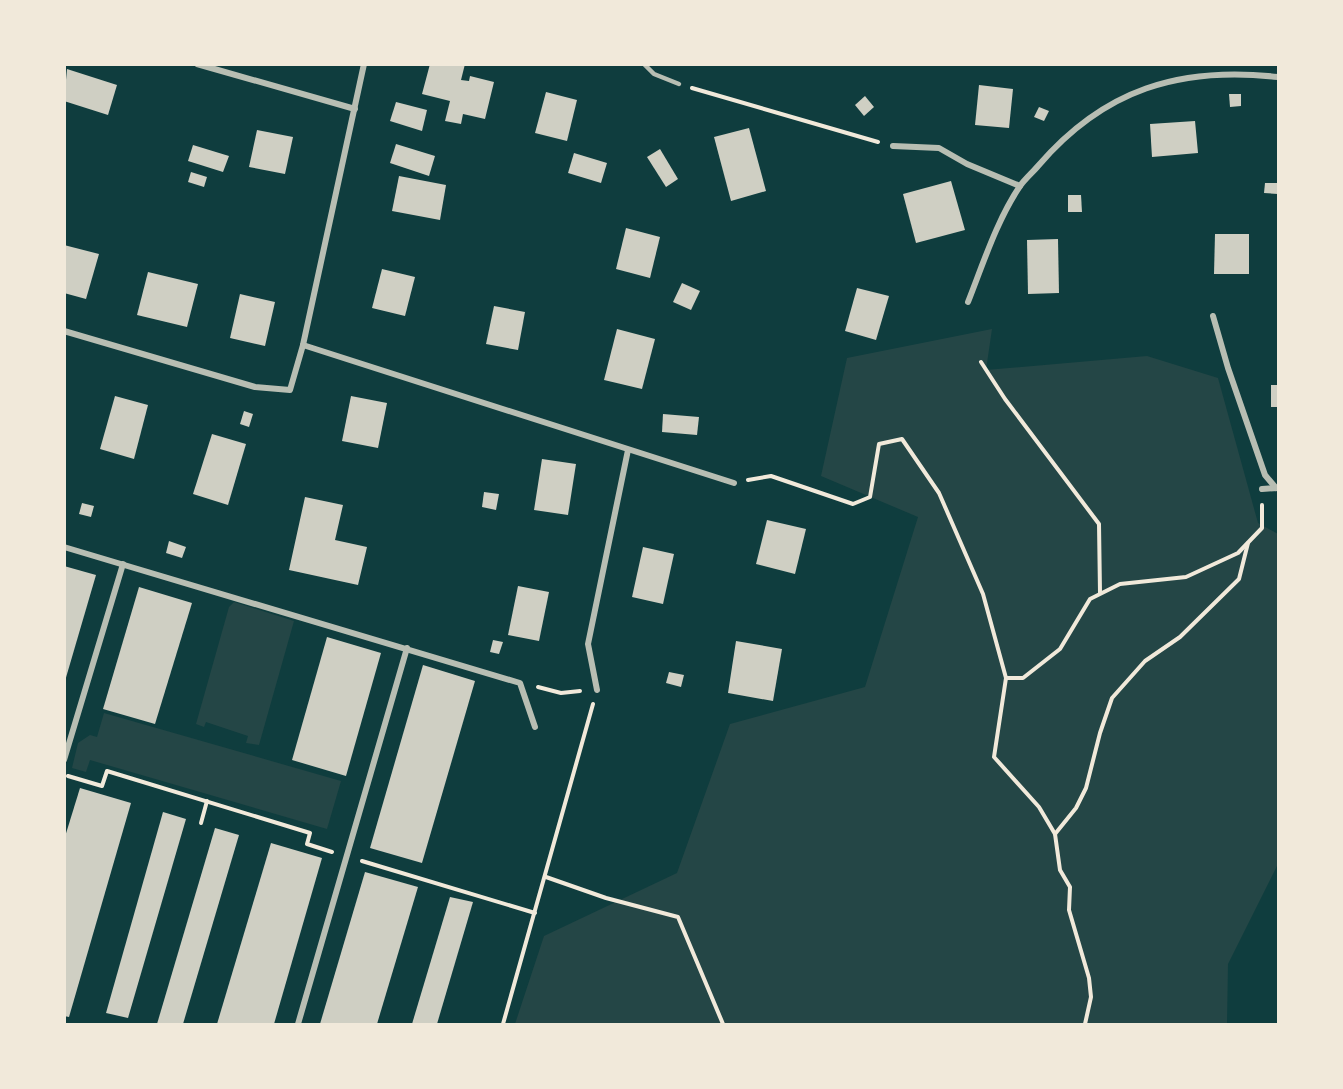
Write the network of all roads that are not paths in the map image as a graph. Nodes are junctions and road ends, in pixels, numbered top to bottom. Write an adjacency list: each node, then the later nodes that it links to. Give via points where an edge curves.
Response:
1 (197, 64): 6 (street)
2 (364, 64): 6 (street)
3 (644, 64): 5 (lane, via 654,74)
4 (1278, 77): 8 (street, via 1208,75 1130,93 1078,124)
5 (679, 84)
6 (355, 109): 12 (street)
7 (893, 146): 8 (street, via 939,148)
8 (1020, 186): 9 (street)
9 (968, 302)
10 (1214, 316): 15 (street, via 1265,475)
11 (64, 331): 12 (street, via 255,387 290,390)
12 (303, 345): 13 (street)
13 (628, 450): 14 (street); 20 (street, via 588,644)
14 (734, 483)
15 (1277, 488): 16 (street)
16 (1263, 489)
17 (64, 547): 18 (street)
18 (123, 564): 19 (street); 22 (street)
19 (408, 648): 21 (street, via 520,683); 23 (street)
20 (597, 690)
21 (535, 728)
22 (64, 759)
23 (298, 1024)

